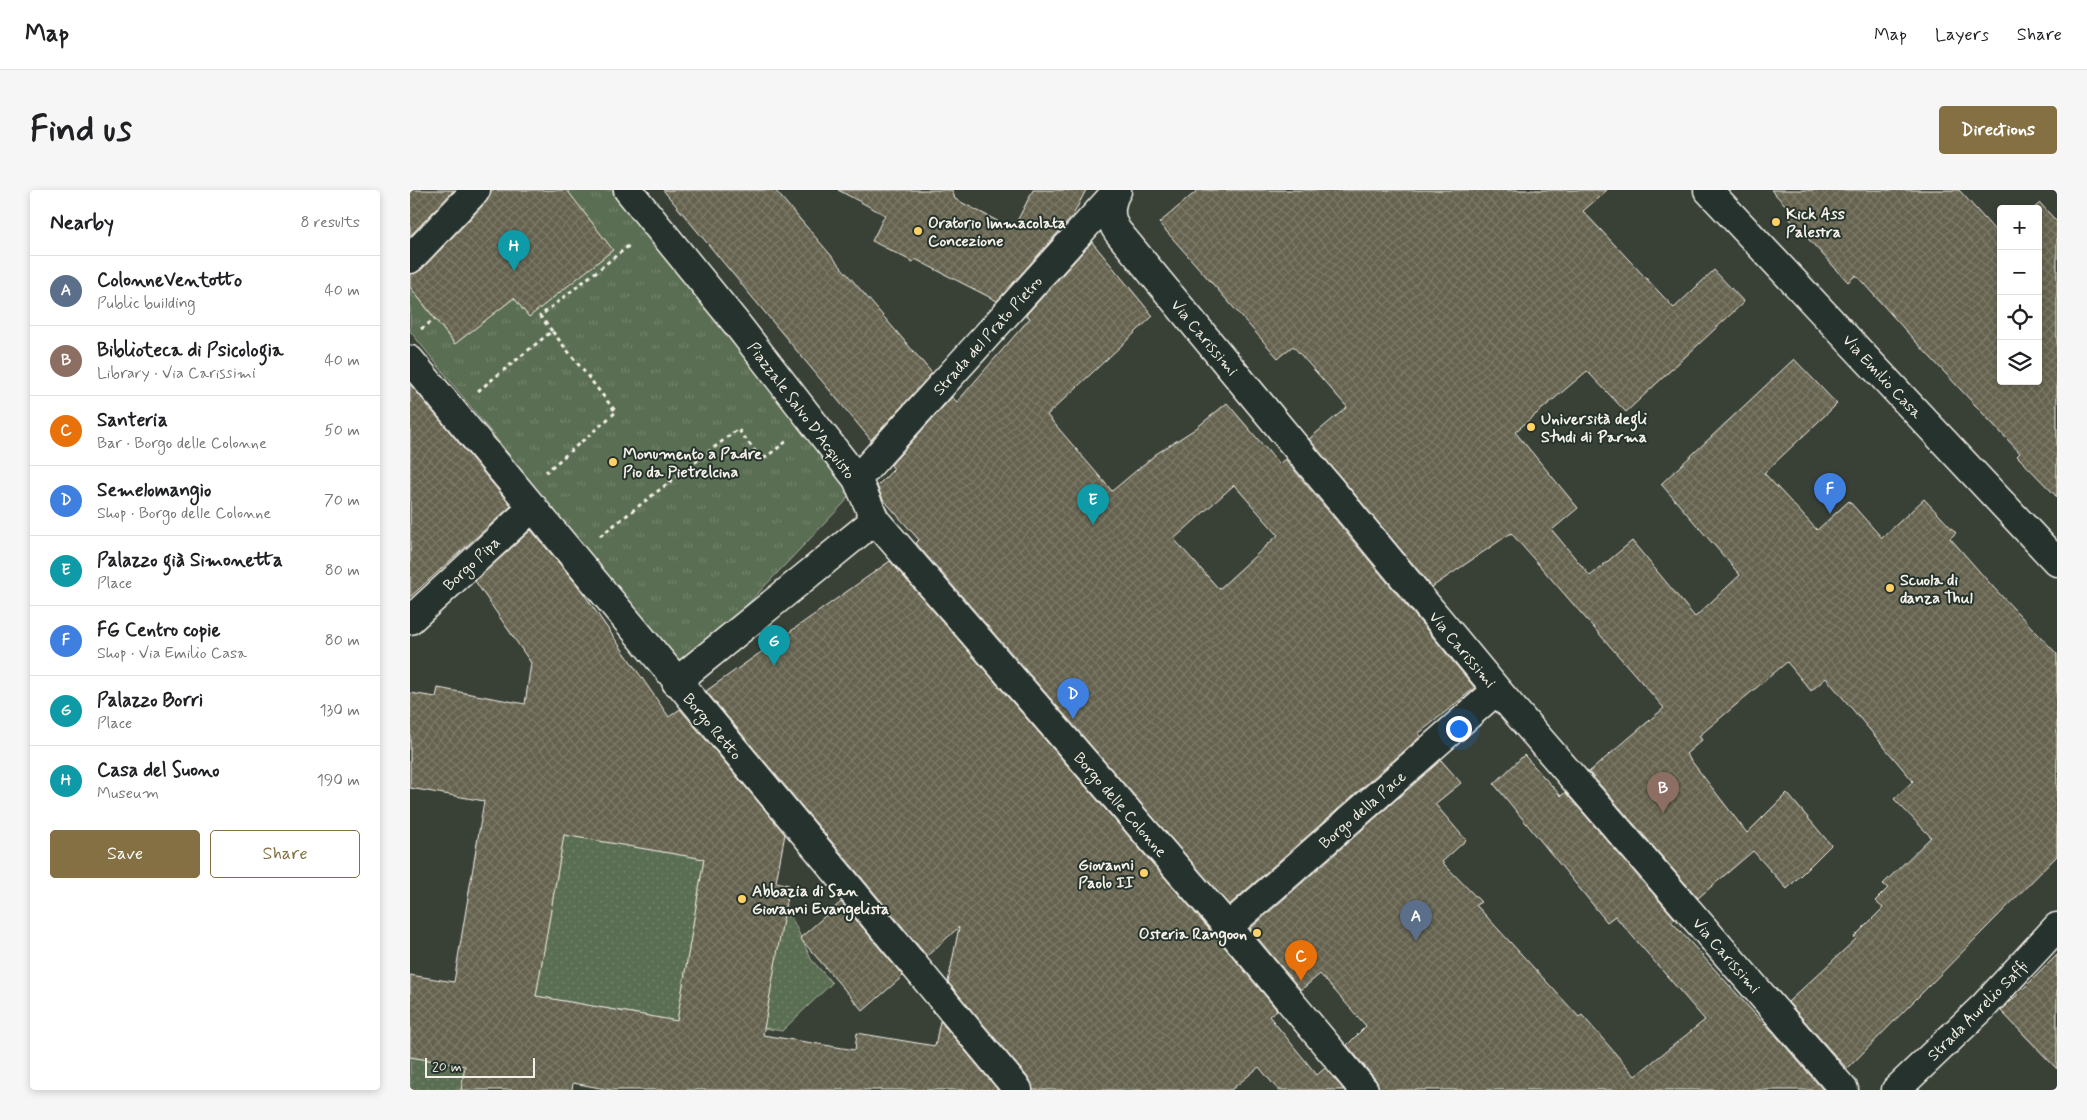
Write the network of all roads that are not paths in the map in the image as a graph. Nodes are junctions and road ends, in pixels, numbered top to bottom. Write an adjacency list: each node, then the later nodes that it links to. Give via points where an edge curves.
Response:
1 (476, 190): 5 (street)
2 (1708, 190): 10 (street, Via Emilio Casa)
3 (1117, 191): 7 (street, Strada del Prato Pietro); 13 (street, Via Carissimi, via 1111,203 1111,213 1118,232)
4 (632, 194): 7 (street, Piazzale Salvo D'Acquisto)
5 (410, 259)
6 (410, 360): 8 (street, Borgo Retto)
7 (857, 479): 9 (street, Piazzale Salvo D'Acquisto)
8 (533, 507): 11 (street, Borgo Pipa); 12 (street, Borgo Retto)
9 (875, 520): 12 (street); 14 (street, Borgo delle Colonne)
10 (2057, 562)
11 (410, 620)
12 (676, 682): 16 (street, Borgo Retto)
13 (1497, 690): 14 (street, Borgo della Pace); 18 (street, Via Carissimi)
14 (1228, 927): 17 (street, Borgo delle Colonne)
15 (2057, 928): 19 (street, Strada Aurelio Saffi, via 1983,1007)
16 (1018, 1090)
17 (1364, 1090)
18 (1844, 1090)
19 (1896, 1090)

